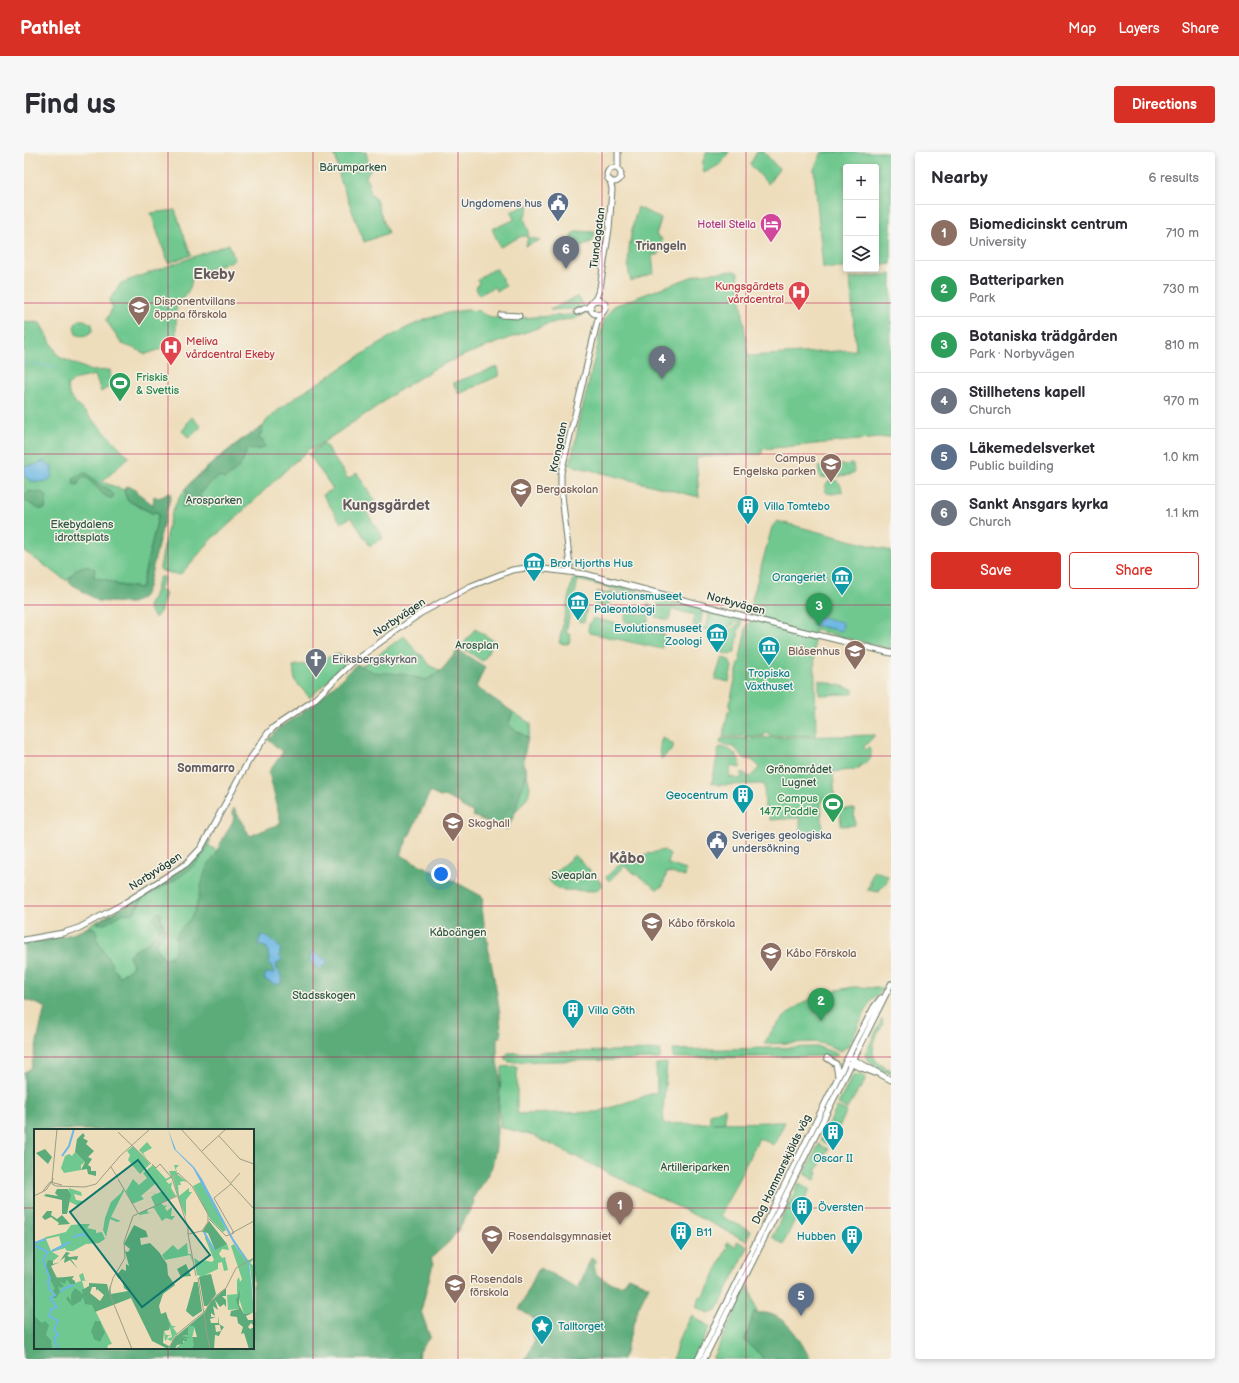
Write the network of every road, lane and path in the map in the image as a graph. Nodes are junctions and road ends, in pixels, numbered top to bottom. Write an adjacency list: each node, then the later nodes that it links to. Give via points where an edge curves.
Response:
1 (618, 154): 2 (street); 3 (street)
2 (612, 168): 3 (street); 4 (street, via 607,174)
3 (618, 169): 5 (street, via 622,175)
4 (610, 180): 5 (street); 6 (street, Tiundagatan)
5 (617, 181): 6 (street, Tiundagatan)
6 (612, 190): 7 (street, Tiundagatan)
7 (600, 288): 8 (street, Tiundagatan); 9 (street, Tiundagatan)
8 (603, 302): 9 (street, via 600,300); 11 (street, via 605,310)
9 (593, 303): 10 (street); 10 (street, via 577,312)
10 (593, 313): 11 (street); 14 (street, Krongatan)
11 (601, 314): 14 (street, Krongatan)
12 (501, 315): 13 (street)
13 (519, 316)
14 (596, 328): 15 (street, Krongatan, via 561,473)
15 (569, 572): 16 (street, Norbyvägen); 17 (street, Norbyvägen, via 526,568 512,570 471,586 421,613 354,661 313,700 268,733 248,762 202,848 186,864 79,928)
16 (891, 653)
17 (24, 940)
18 (891, 984): 19 (street, Dag Hammarskjölds väg)
19 (887, 992): 21 (street, Dag Hammarskjölds väg, via 874,1007); 22 (street, Dag Hammarskjölds väg)
20 (827, 1058): 23 (street, via 836,1064)
21 (847, 1059): 22 (street); 23 (street, Dag Hammarskjölds väg)
22 (852, 1062): 24 (street); 26 (street, Dag Hammarskjölds väg)
23 (838, 1078): 25 (street, Dag Hammarskjölds väg)
24 (891, 1080)
25 (698, 1359)
26 (704, 1359)

